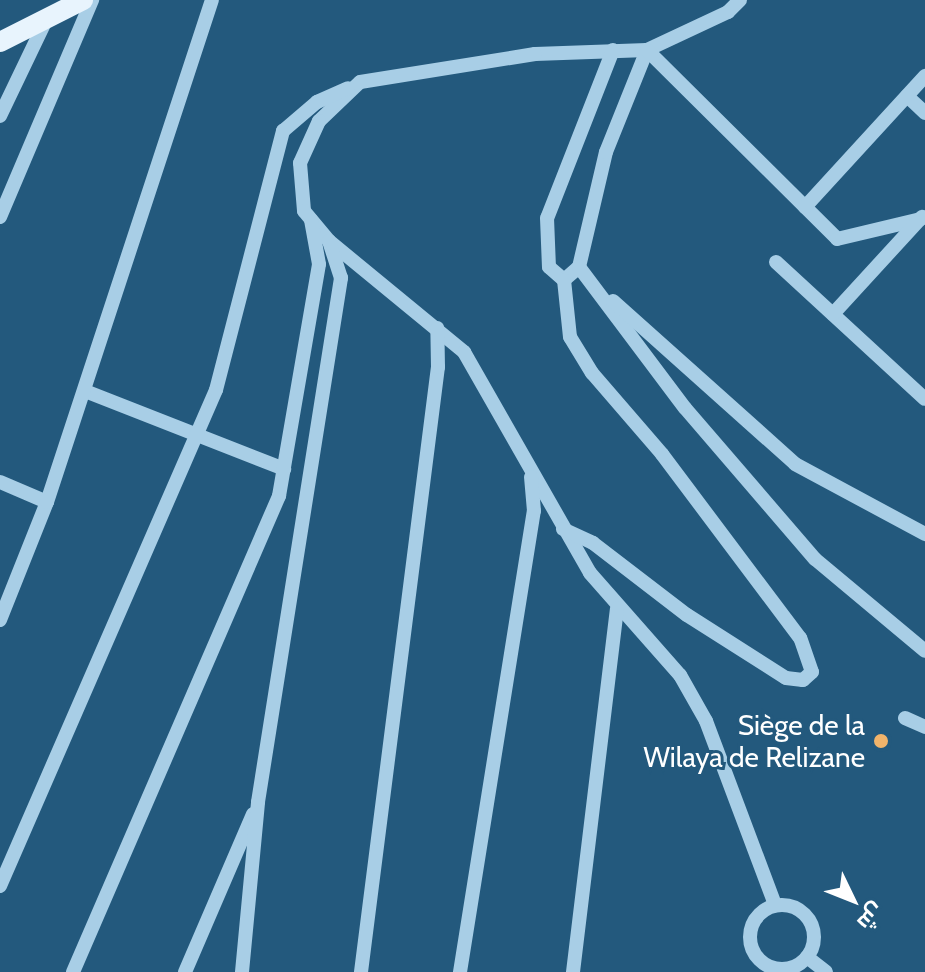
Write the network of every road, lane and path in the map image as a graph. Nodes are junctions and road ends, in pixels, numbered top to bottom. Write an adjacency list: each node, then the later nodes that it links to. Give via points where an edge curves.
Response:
1 (83, 0): 5 (main road)
2 (92, 0): 15 (street)
3 (212, 0): 24 (street)
4 (740, 0): 8 (street, via 728,12)
5 (47, 18): 6 (main road); 13 (street)
6 (0, 42)
7 (613, 50): 8 (street); 10 (street, via 535,54); 21 (street, via 547,218 549,267)
8 (647, 50): 14 (street); 20 (street, via 606,152)
9 (925, 76): 11 (street)
10 (360, 82): 17 (street, via 319,121 300,163 304,211); 26 (street, via 317,102 283,131 216,390)
11 (907, 96): 12 (street); 14 (street)
12 (925, 113)
13 (0, 116)
14 (805, 207): 16 (street, via 837,239)
15 (0, 217)
16 (923, 217): 22 (street)
17 (311, 219): 18 (street); 27 (street, via 319,264)
18 (329, 241): 23 (street); 38 (street, via 341,278)
19 (776, 262): 22 (street)
20 (579, 267): 21 (street); 32 (street, via 757,435 795,464); 35 (street, via 685,408 815,559)
21 (564, 280): 31 (street, via 570,337 592,373 662,454 800,638 812,672 803,680 786,678 687,615 593,543)
22 (833, 314): 25 (street)
23 (437, 328): 28 (street, via 464,352); 47 (street, via 436,382)
24 (85, 391): 26 (street); 30 (street)
25 (925, 399)
26 (197, 434): 27 (street); 39 (street)
27 (284, 469): 44 (street, via 279,496)
28 (531, 473): 31 (street); 48 (street, via 534,511)
29 (0, 482): 30 (street)
30 (47, 502): 34 (street)
31 (561, 528): 33 (street)
32 (925, 534)
33 (617, 609): 40 (street, via 680,675 706,721); 49 (street)
34 (0, 620)
35 (925, 651)
36 (905, 718): 37 (street)
37 (925, 727)
38 (258, 802): 45 (street); 46 (street)
39 (0, 886)
40 (775, 905): 41 (street, via 794,907 809,919 814,939); 42 (street, via 764,909 751,926)
41 (807, 957): 43 (street); 50 (street)
42 (755, 965): 43 (street)
43 (790, 970)
44 (73, 972)
45 (185, 972)
46 (242, 972)
47 (361, 972)
48 (460, 972)
49 (573, 972)
50 (826, 972)

